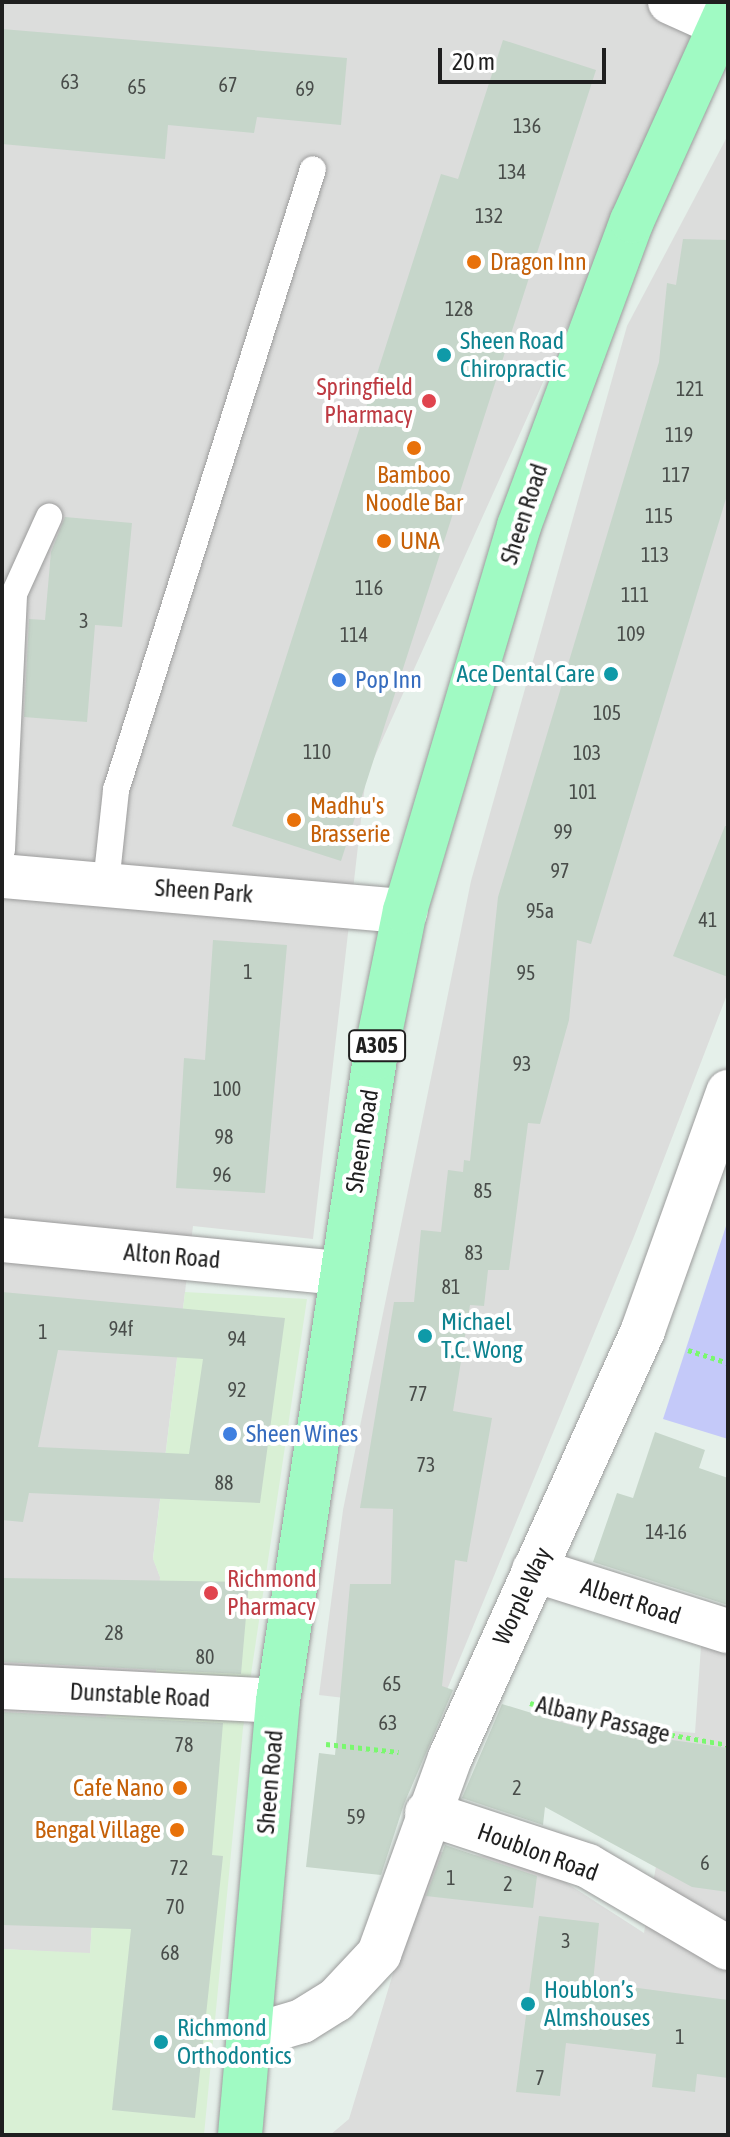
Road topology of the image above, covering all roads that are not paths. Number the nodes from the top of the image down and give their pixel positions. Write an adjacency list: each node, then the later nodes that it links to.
1 (670, 2): 2 (street)
2 (723, 16): 8 (main road, Sheen Road / A305)
3 (313, 169): 7 (lane)
4 (49, 517): 5 (lane)
5 (2, 850)
6 (2, 876): 7 (street, Sheen Park)
7 (106, 884): 8 (street, Sheen Park)
8 (405, 911): 11 (main road, Sheen Road / A305)
9 (728, 1092): 12 (street, Worple Way)
10 (2, 1240): 11 (street, Alton Road)
11 (341, 1273): 15 (main road, Sheen Road / A305)
12 (534, 1570): 13 (street, Albert Road); 16 (street, Worple Way)
13 (728, 1631)
14 (2, 1687): 15 (street, Dunstable Road)
15 (275, 1720): 18 (main road, Sheen Road / A305)
16 (427, 1813): 17 (street, Houblon Road); 18 (street, Worple Way)
17 (728, 1948)
18 (248, 2037): 19 (main road, Sheen Road / A305)
19 (240, 2135)

